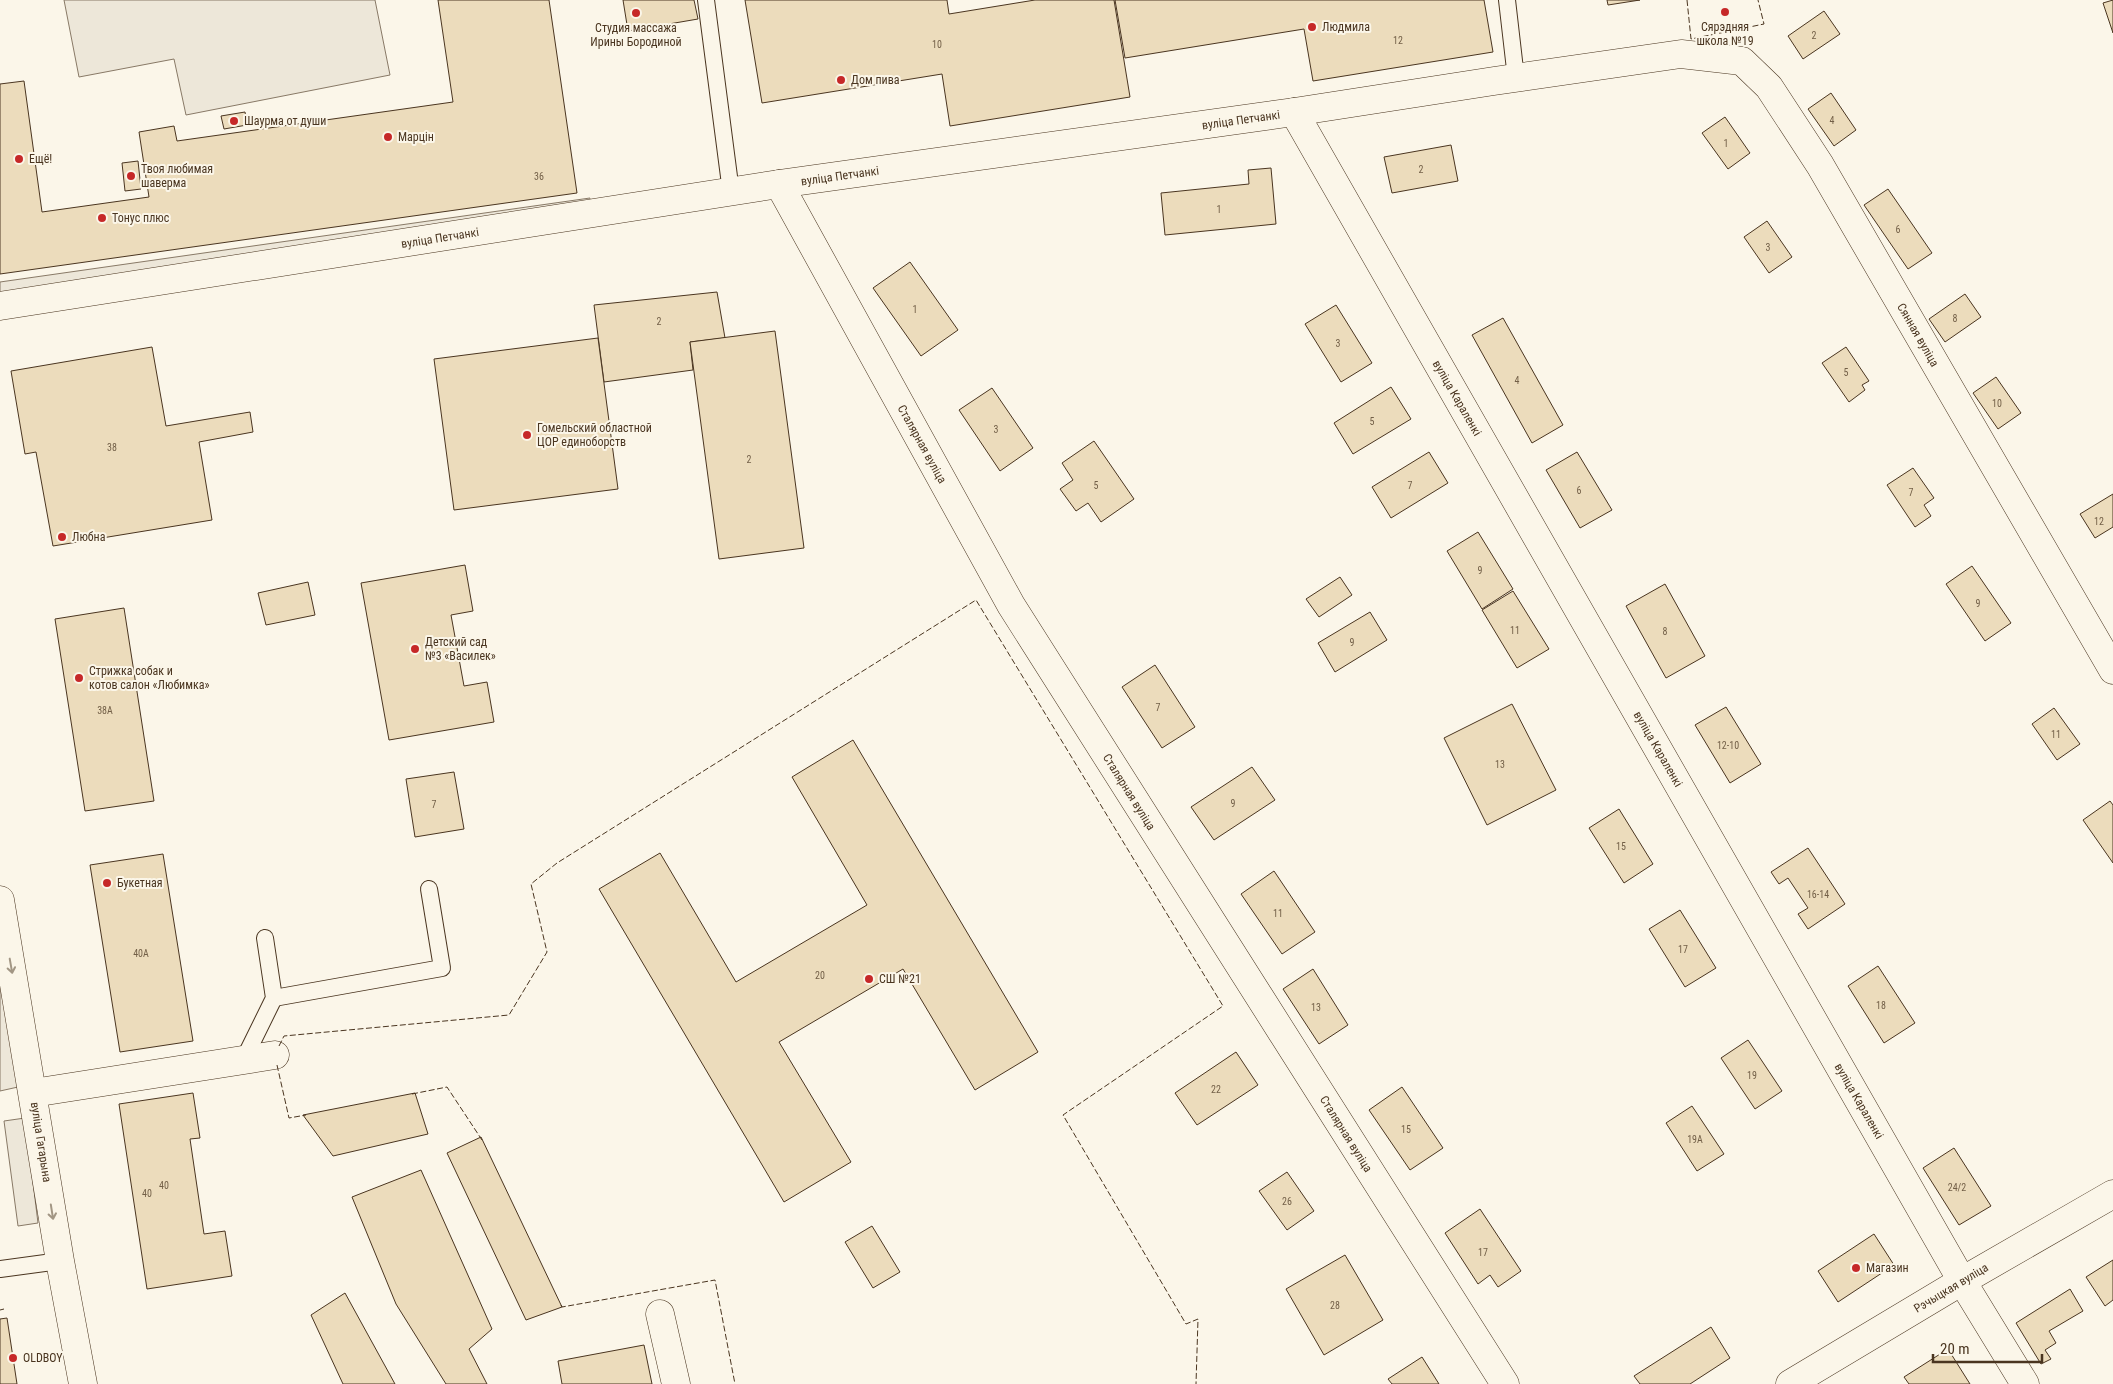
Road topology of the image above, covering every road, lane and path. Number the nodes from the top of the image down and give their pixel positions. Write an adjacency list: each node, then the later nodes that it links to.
1 (706, 0): 7 (lane)
2 (1507, 0): 4 (lane)
3 (1682, 54): 4 (street, вуліца Петчанкі); 9 (street, Сянная вуліца)
4 (1516, 78): 5 (street, вуліца Петчанкі)
5 (1294, 112): 6 (street, вуліца Петчанкі); 20 (street, вуліца Караленкі)
6 (779, 184): 7 (street, вуліца Петчанкі); 24 (street, Сталярная вуліца)
7 (731, 192): 8 (street, вуліца Петчанкі)
8 (0, 306)
9 (2113, 670)
10 (429, 888): 13 (lane)
11 (0, 900): 16 (street, вуліца Гагарына, one-way to 16)
12 (265, 938): 13 (lane)
13 (274, 998): 15 (lane)
14 (275, 1055): 15 (street)
15 (244, 1059): 16 (street)
16 (33, 1093): 18 (street, вуліца Гагарына, one-way to 18)
17 (2113, 1194): 20 (street, Рэчыцкая вуліца)
18 (60, 1261): 19 (lane); 22 (street, вуліца Гагарына)
19 (0, 1269)
20 (1962, 1280): 25 (street, Рэчыцкая вуліца); 26 (street, вуліца Караленкі)
21 (660, 1314): 23 (street)
22 (83, 1384)
23 (676, 1384)
24 (1504, 1384)
25 (1790, 1384)
26 (2025, 1384)

